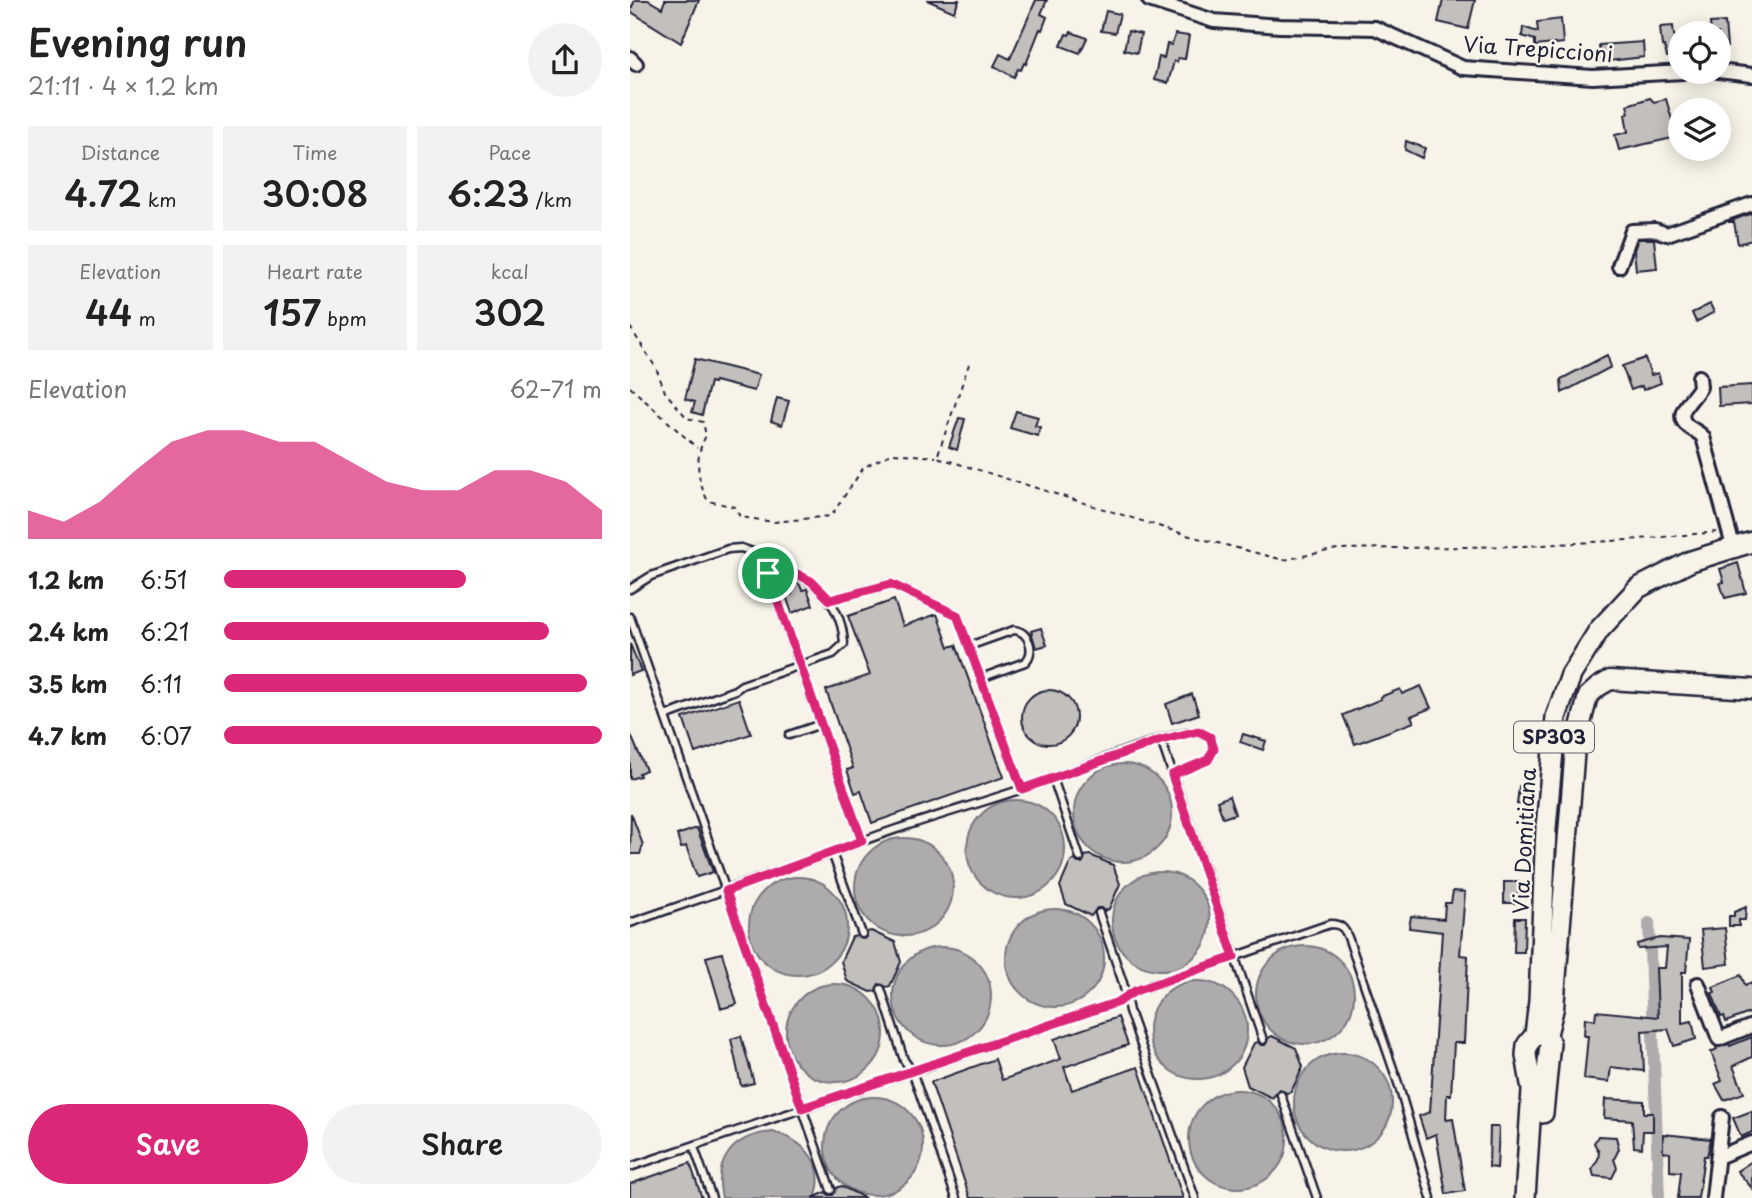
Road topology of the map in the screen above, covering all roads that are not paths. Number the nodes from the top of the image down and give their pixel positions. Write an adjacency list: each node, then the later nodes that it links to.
1 (1149, 0): 2 (street, Via Trepiccioni)
2 (1668, 73)
3 (1731, 73): 4 (street)
4 (1752, 75)
5 (1752, 204): 6 (street)
6 (1619, 266)
7 (1699, 377): 8 (street)
8 (1738, 540): 36 (main road, Via Domitiana / SP303)
9 (768, 573): 10 (lane); 11 (lane); 14 (lane)
10 (630, 589)
11 (830, 600): 13 (lane); 14 (lane)
12 (630, 617): 17 (lane)
13 (969, 646): 15 (lane); 15 (lane)
14 (801, 666): 17 (lane); 18 (lane)
15 (981, 678): 23 (lane)
16 (1752, 690): 36 (street)
17 (665, 716): 27 (lane)
18 (821, 724): 19 (lane); 24 (lane)
19 (789, 735)
20 (1161, 740): 21 (lane); 21 (lane); 22 (lane)
21 (1172, 775): 31 (lane)
22 (1053, 778): 23 (lane); 26 (lane)
23 (1022, 789): 24 (lane)
24 (862, 841): 25 (lane)
25 (832, 853): 27 (lane); 30 (lane)
26 (1080, 858)
27 (726, 891): 29 (lane); 40 (lane)
28 (1099, 913): 34 (lane)
29 (630, 923)
30 (862, 934)
31 (1234, 957): 34 (lane); 37 (lane); 51 (lane)
32 (1698, 984): 35 (street)
33 (881, 989): 38 (lane)
34 (1126, 998): 38 (lane); 49 (lane)
35 (1752, 1026)
36 (1541, 1035): 52 (main road, Via Domitiana / SP303); 53 (main road, Via Domitiana / SP303)
37 (1263, 1040)
38 (912, 1071): 40 (lane); 48 (lane)
39 (1281, 1095): 50 (lane)
40 (802, 1108): 43 (lane); 46 (lane)
41 (1722, 1117): 44 (street)
42 (1752, 1143): 44 (street)
43 (694, 1147): 45 (lane); 47 (lane)
44 (1718, 1157): 54 (street)
45 (630, 1167)
46 (831, 1190)
47 (712, 1198)
48 (956, 1198)
49 (1195, 1198)
50 (1317, 1198)
51 (1431, 1198)
52 (1525, 1198)
53 (1534, 1198)
54 (1713, 1198)

